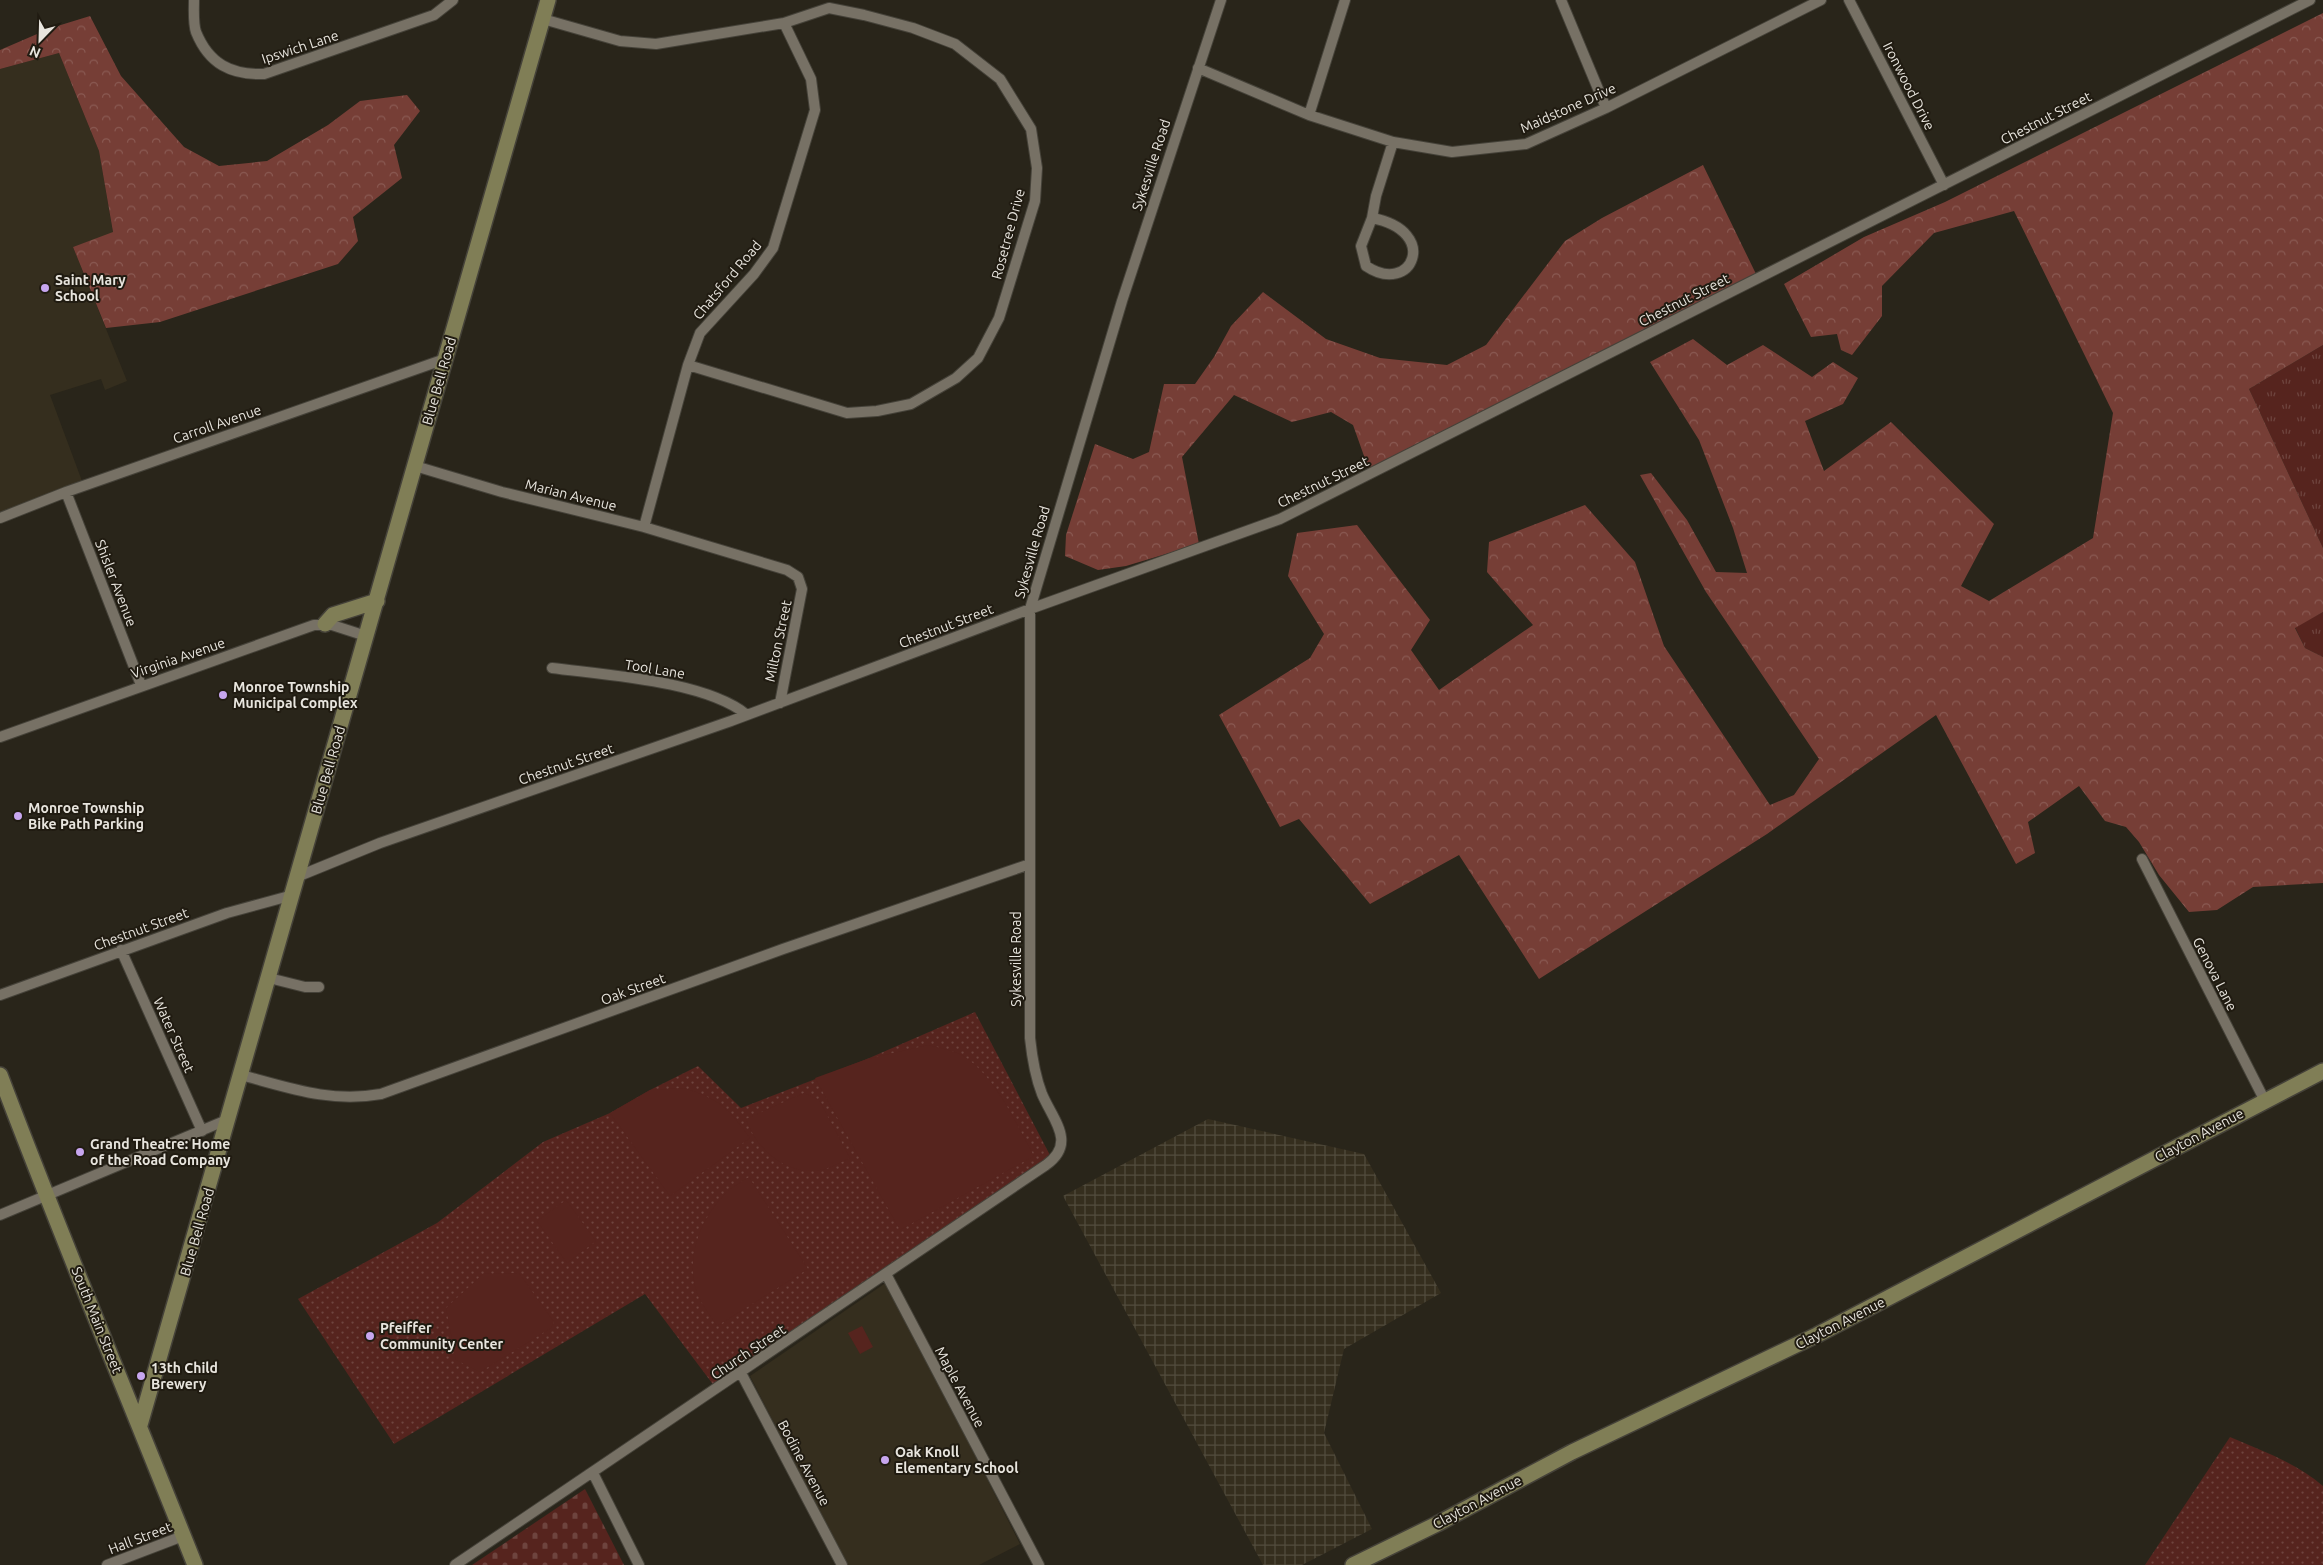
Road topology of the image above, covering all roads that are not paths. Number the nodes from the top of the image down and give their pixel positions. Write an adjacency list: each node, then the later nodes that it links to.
1 (194, 0): 2 (street, Ipswich Lane)
2 (453, 0)
3 (548, 0): 10 (street, Blue Bell Road)
4 (1221, 0): 12 (street, Sykesville Road)
5 (1345, 0): 14 (street)
6 (1561, 0): 13 (street)
7 (1821, 0): 13 (street, Maidstone Drive)
8 (1848, 0): 16 (street, Ironwood Drive)
9 (2310, 0): 16 (street, Chestnut Street)
10 (543, 19): 11 (street, Rosetree Drive); 18 (street, Blue Bell Road)
11 (784, 24): 19 (street, Chatsford Road); 19 (street, Rosetree Drive)
12 (1198, 68): 14 (street, Maidstone Drive); 26 (street, Sykesville Road)
13 (1606, 108): 15 (street, Maidstone Drive)
14 (1309, 115): 15 (street, Maidstone Drive)
15 (1393, 142): 17 (street)
16 (1944, 185): 26 (street, Chestnut Street)
17 (1372, 218): 17 (street)
18 (445, 359): 20 (street, Blue Bell Road); 21 (street, Carroll Avenue)
19 (688, 366): 23 (street, Chatsford Road)
20 (415, 466): 23 (street, Marian Avenue); 25 (street, Blue Bell Road)
21 (66, 492): 22 (street, Carroll Avenue); 30 (street, Shisler Avenue)
22 (0, 518)
23 (644, 527): 24 (street, Marian Avenue)
24 (721, 550): 31 (street, Milton Street)
25 (376, 601): 27 (street); 28 (street, Blue Bell Road)
26 (1030, 609): 31 (street, Chestnut Street); 35 (street, Sykesville Road)
27 (326, 624): 28 (street, Virginia Avenue); 30 (street, Virginia Avenue)
28 (366, 636): 36 (street, Blue Bell Road)
29 (552, 668): 32 (street, Tool Lane)
30 (141, 685): 33 (street, Virginia Avenue)
31 (780, 703): 32 (street, Chestnut Street)
32 (746, 714): 36 (street, Chestnut Street)
33 (0, 737)
34 (2142, 859): 45 (street, Genova Lane)
35 (1030, 864): 44 (street, Oak Street); 48 (street, Sykesville Road)
36 (299, 876): 37 (street, Blue Bell Road)
37 (293, 895): 38 (street, Chestnut Street); 39 (street, Blue Bell Road)
38 (121, 950): 41 (street, Chestnut Street); 47 (street, Water Street)
39 (269, 978): 40 (street); 44 (street, Blue Bell Road)
40 (319, 987)
41 (0, 996)
42 (2323, 1071): 45 (street, Clayton Avenue)
43 (0, 1075): 49 (street, South Main Street)
44 (241, 1075): 46 (street, Blue Bell Road)
45 (2265, 1101): 62 (street, Clayton Avenue)
46 (229, 1119): 47 (street); 53 (street, Blue Bell Road)
47 (202, 1131): 49 (street)
48 (1055, 1159): 51 (street, Church Street)
49 (46, 1197): 50 (street); 53 (street, South Main Street)
50 (0, 1215)
51 (886, 1274): 52 (street, Church Street); 61 (street, Maple Avenue)
52 (741, 1373): 54 (street, Church Street); 60 (street, Bodine Avenue)
53 (140, 1425): 55 (street, South Main Street)
54 (593, 1472): 58 (street, Church Street); 59 (street)
55 (183, 1536): 56 (street, Hall Street); 57 (street, South Main Street)
56 (107, 1565)
57 (195, 1565)
58 (455, 1565)
59 (639, 1565)
60 (842, 1565)
61 (1038, 1565)
62 (1353, 1565)

